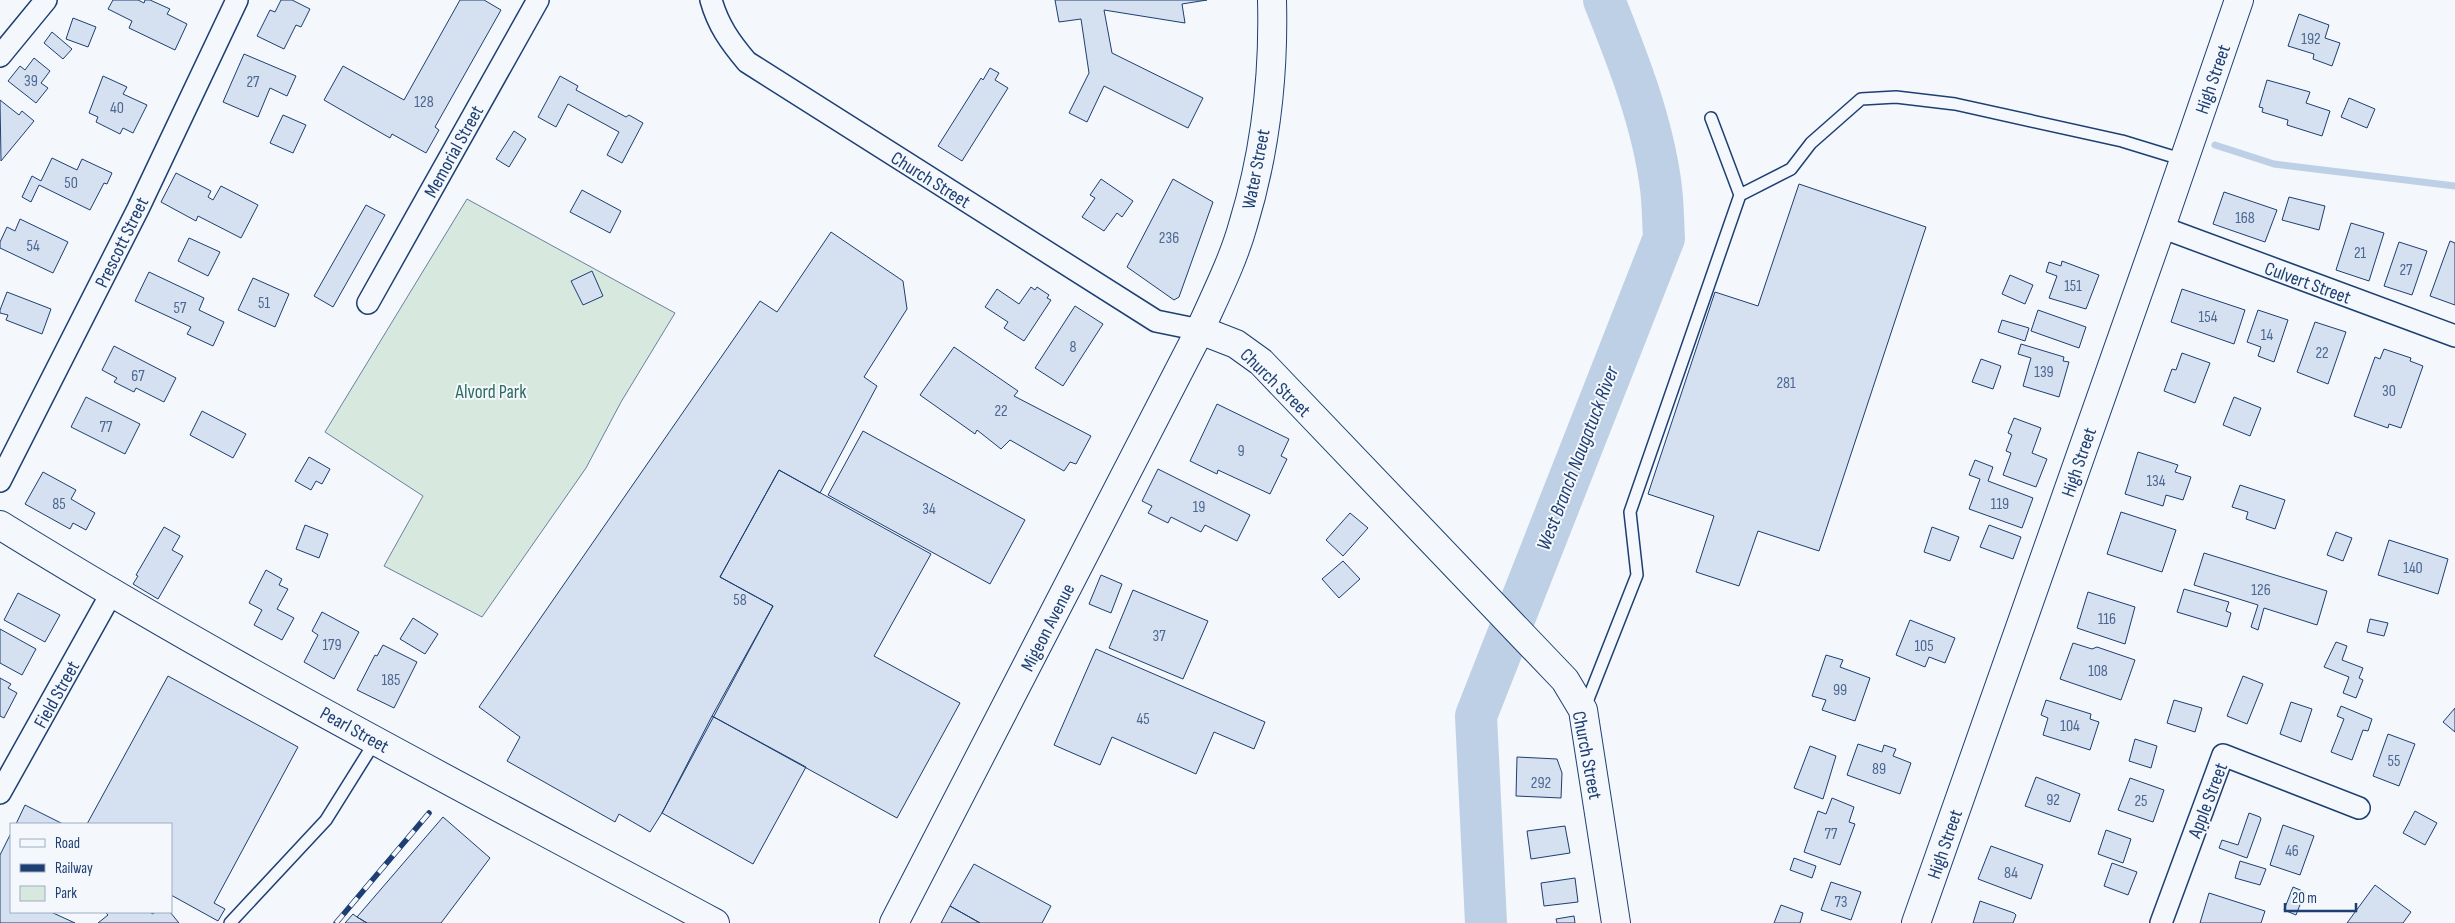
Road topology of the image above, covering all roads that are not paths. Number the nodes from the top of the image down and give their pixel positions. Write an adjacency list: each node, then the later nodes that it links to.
1 (46, 0): 7 (street)
2 (237, 0): 15 (street, Prescott Street)
3 (538, 0): 12 (street, Memorial Street)
4 (711, 0): 13 (street, Church Street)
5 (1272, 0): 13 (street, Water Street)
6 (2239, 0): 9 (street, High Street)
7 (0, 56)
8 (1711, 118): 10 (lane)
9 (2184, 160): 10 (lane); 11 (street, High Street)
10 (1740, 195): 18 (lane)
11 (2161, 227): 14 (street, Culvert Street); 26 (street, High Street)
12 (368, 303)
13 (1200, 330): 18 (street, Church Street); 24 (street, Migeon Avenue)
14 (2455, 336)
15 (0, 481)
16 (0, 525): 17 (street, Pearl Street)
17 (111, 594): 19 (street, Pearl Street); 20 (street, Field Street)
18 (1583, 710): 25 (street, Church Street)
19 (376, 740): 22 (lane); 23 (street, Pearl Street)
20 (0, 793)
21 (2359, 808): 27 (street, Apple Street)
22 (230, 923)
23 (715, 923)
24 (894, 923)
25 (1616, 923)
26 (1916, 923)
27 (2161, 923)

